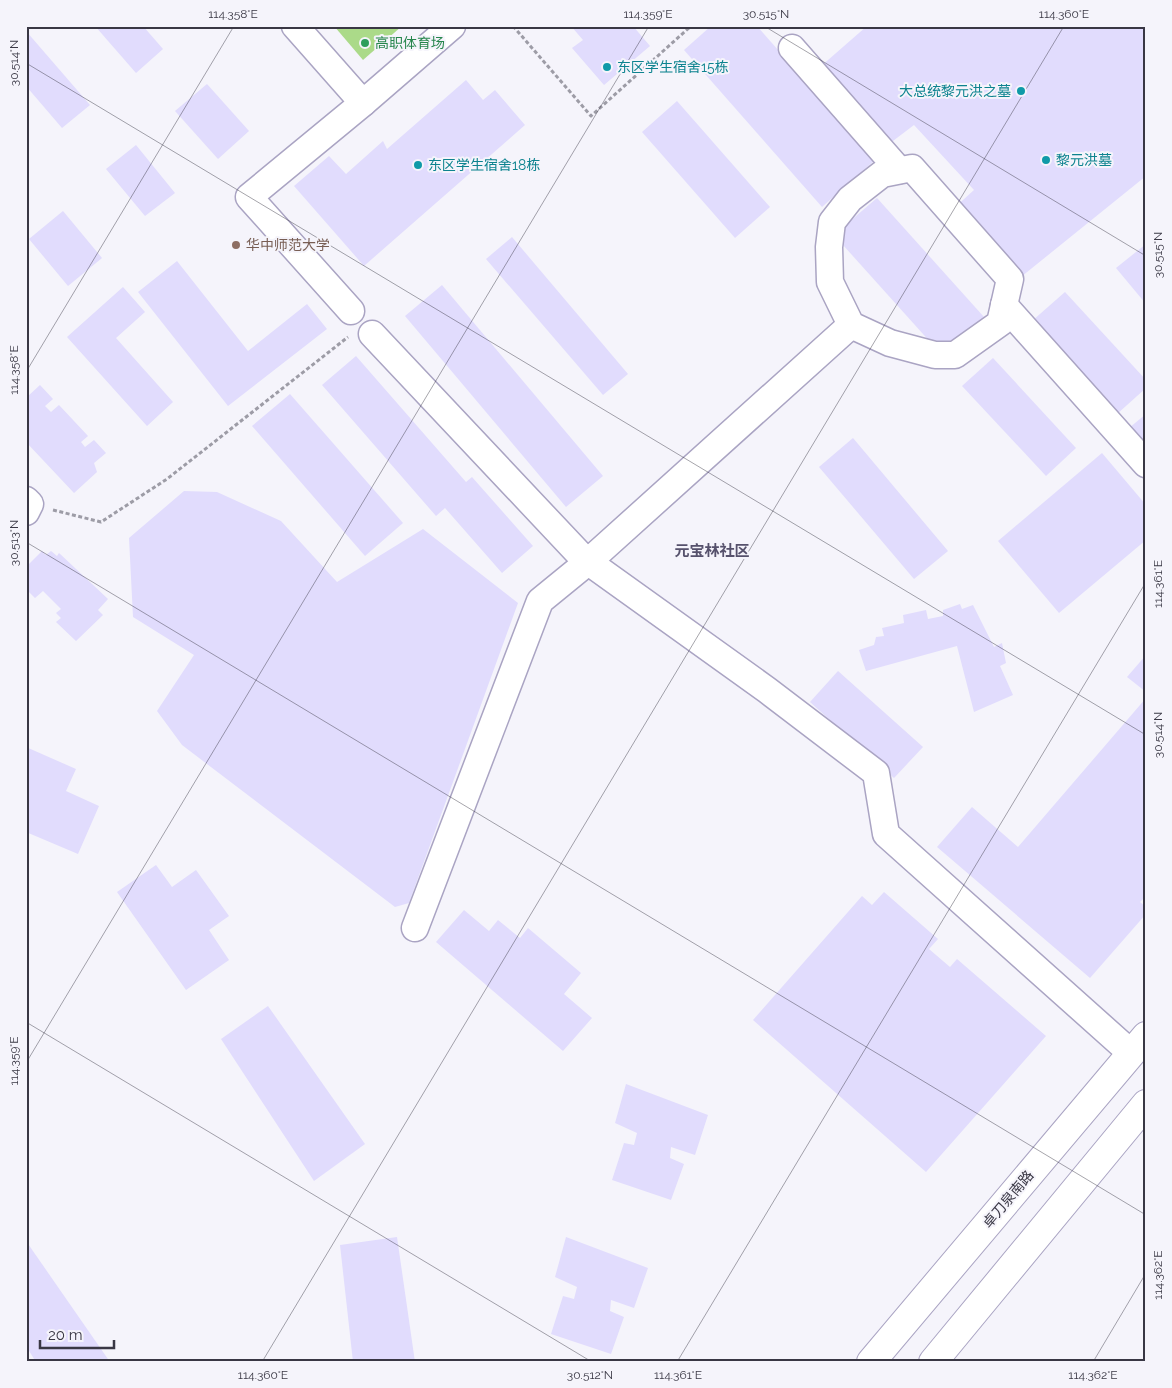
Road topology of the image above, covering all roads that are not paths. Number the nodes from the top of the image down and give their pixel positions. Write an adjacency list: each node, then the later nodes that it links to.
1 (295, 26): 4 (street)
2 (452, 26): 4 (street)
3 (792, 48): 5 (street)
4 (363, 103): 9 (street)
5 (899, 170): 6 (street); 7 (street)
6 (1004, 304): 7 (street); 8 (street)
7 (851, 325): 9 (street)
8 (1146, 464)
9 (589, 561): 10 (street); 11 (street)
10 (415, 928)
11 (1139, 1045): 13 (main road, 卓刀泉南路)
12 (1146, 1104): 14 (main road)
13 (871, 1362)
14 (933, 1362)

